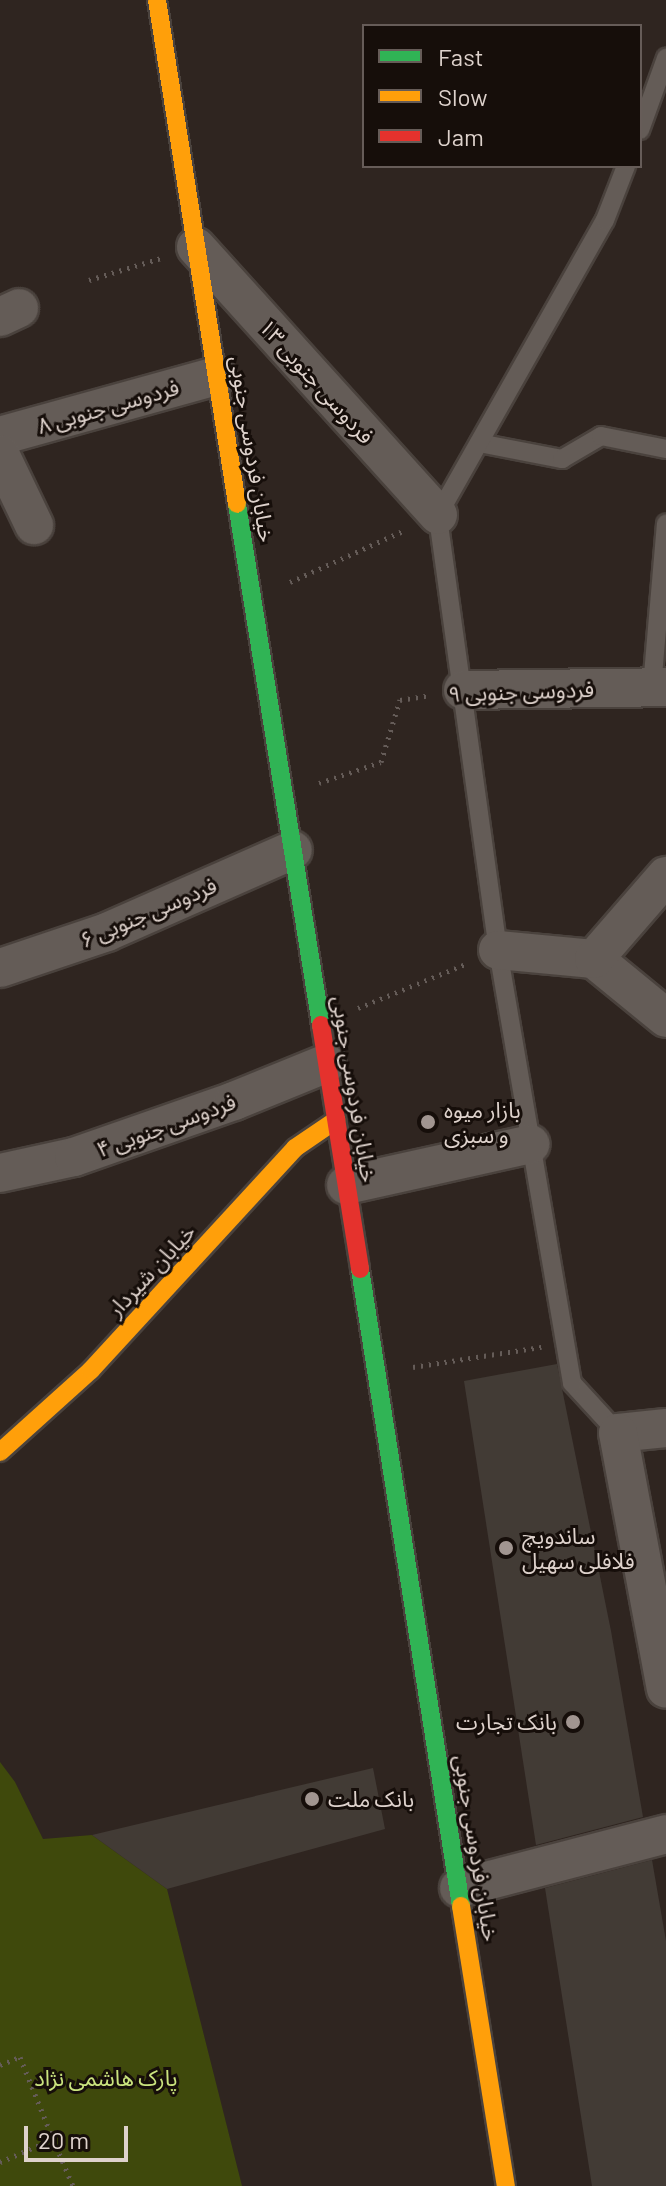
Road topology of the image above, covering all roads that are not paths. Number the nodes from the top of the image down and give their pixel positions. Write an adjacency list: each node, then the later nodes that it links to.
1 (157, 0): 5 (main road, خیابان فردوسی جنوبی)
2 (666, 58): 3 (lane)
3 (642, 124)
4 (625, 168): 8 (lane)
5 (196, 247): 6 (main road, خیابان فردوسی جنوبی); 11 (street, فردوسی جنوبی ۱۳)
6 (217, 376): 7 (street, فردوسی جنوبی ۸); 16 (main road, خیابان فردوسی جنوبی)
7 (0, 436)
8 (479, 443): 9 (lane); 11 (lane)
9 (666, 449)
10 (0, 454): 13 (street)
11 (438, 515): 15 (lane)
12 (666, 524): 14 (lane)
13 (34, 525)
14 (659, 687): 15 (street, فردوسی جنوبی ۹)
15 (463, 690): 18 (lane)
16 (293, 850): 20 (street, فردوسی جنوبی ۶); 22 (main road, خیابان فردوسی جنوبی)
17 (666, 876): 19 (street)
18 (498, 950): 19 (street); 24 (lane)
19 (594, 959): 21 (street)
20 (0, 968)
21 (666, 1018)
22 (327, 1063): 23 (main road, خیابان فردوسی جنوبی); 25 (street, فردوسی جنوبی ۴)
23 (336, 1120): 26 (main road, خیابان فردوسی جنوبی); 29 (main road, خیابان شیردار)
24 (531, 1144): 26 (street); 28 (lane)
25 (0, 1173)
26 (346, 1185): 32 (main road, خیابان فردوسی جنوبی)
27 (666, 1428): 28 (street)
28 (618, 1433): 30 (street)
29 (0, 1452)
30 (666, 1689)
31 (666, 1834): 32 (street)
32 (459, 1888): 33 (main road, خیابان فردوسی جنوبی)
33 (506, 2186)

